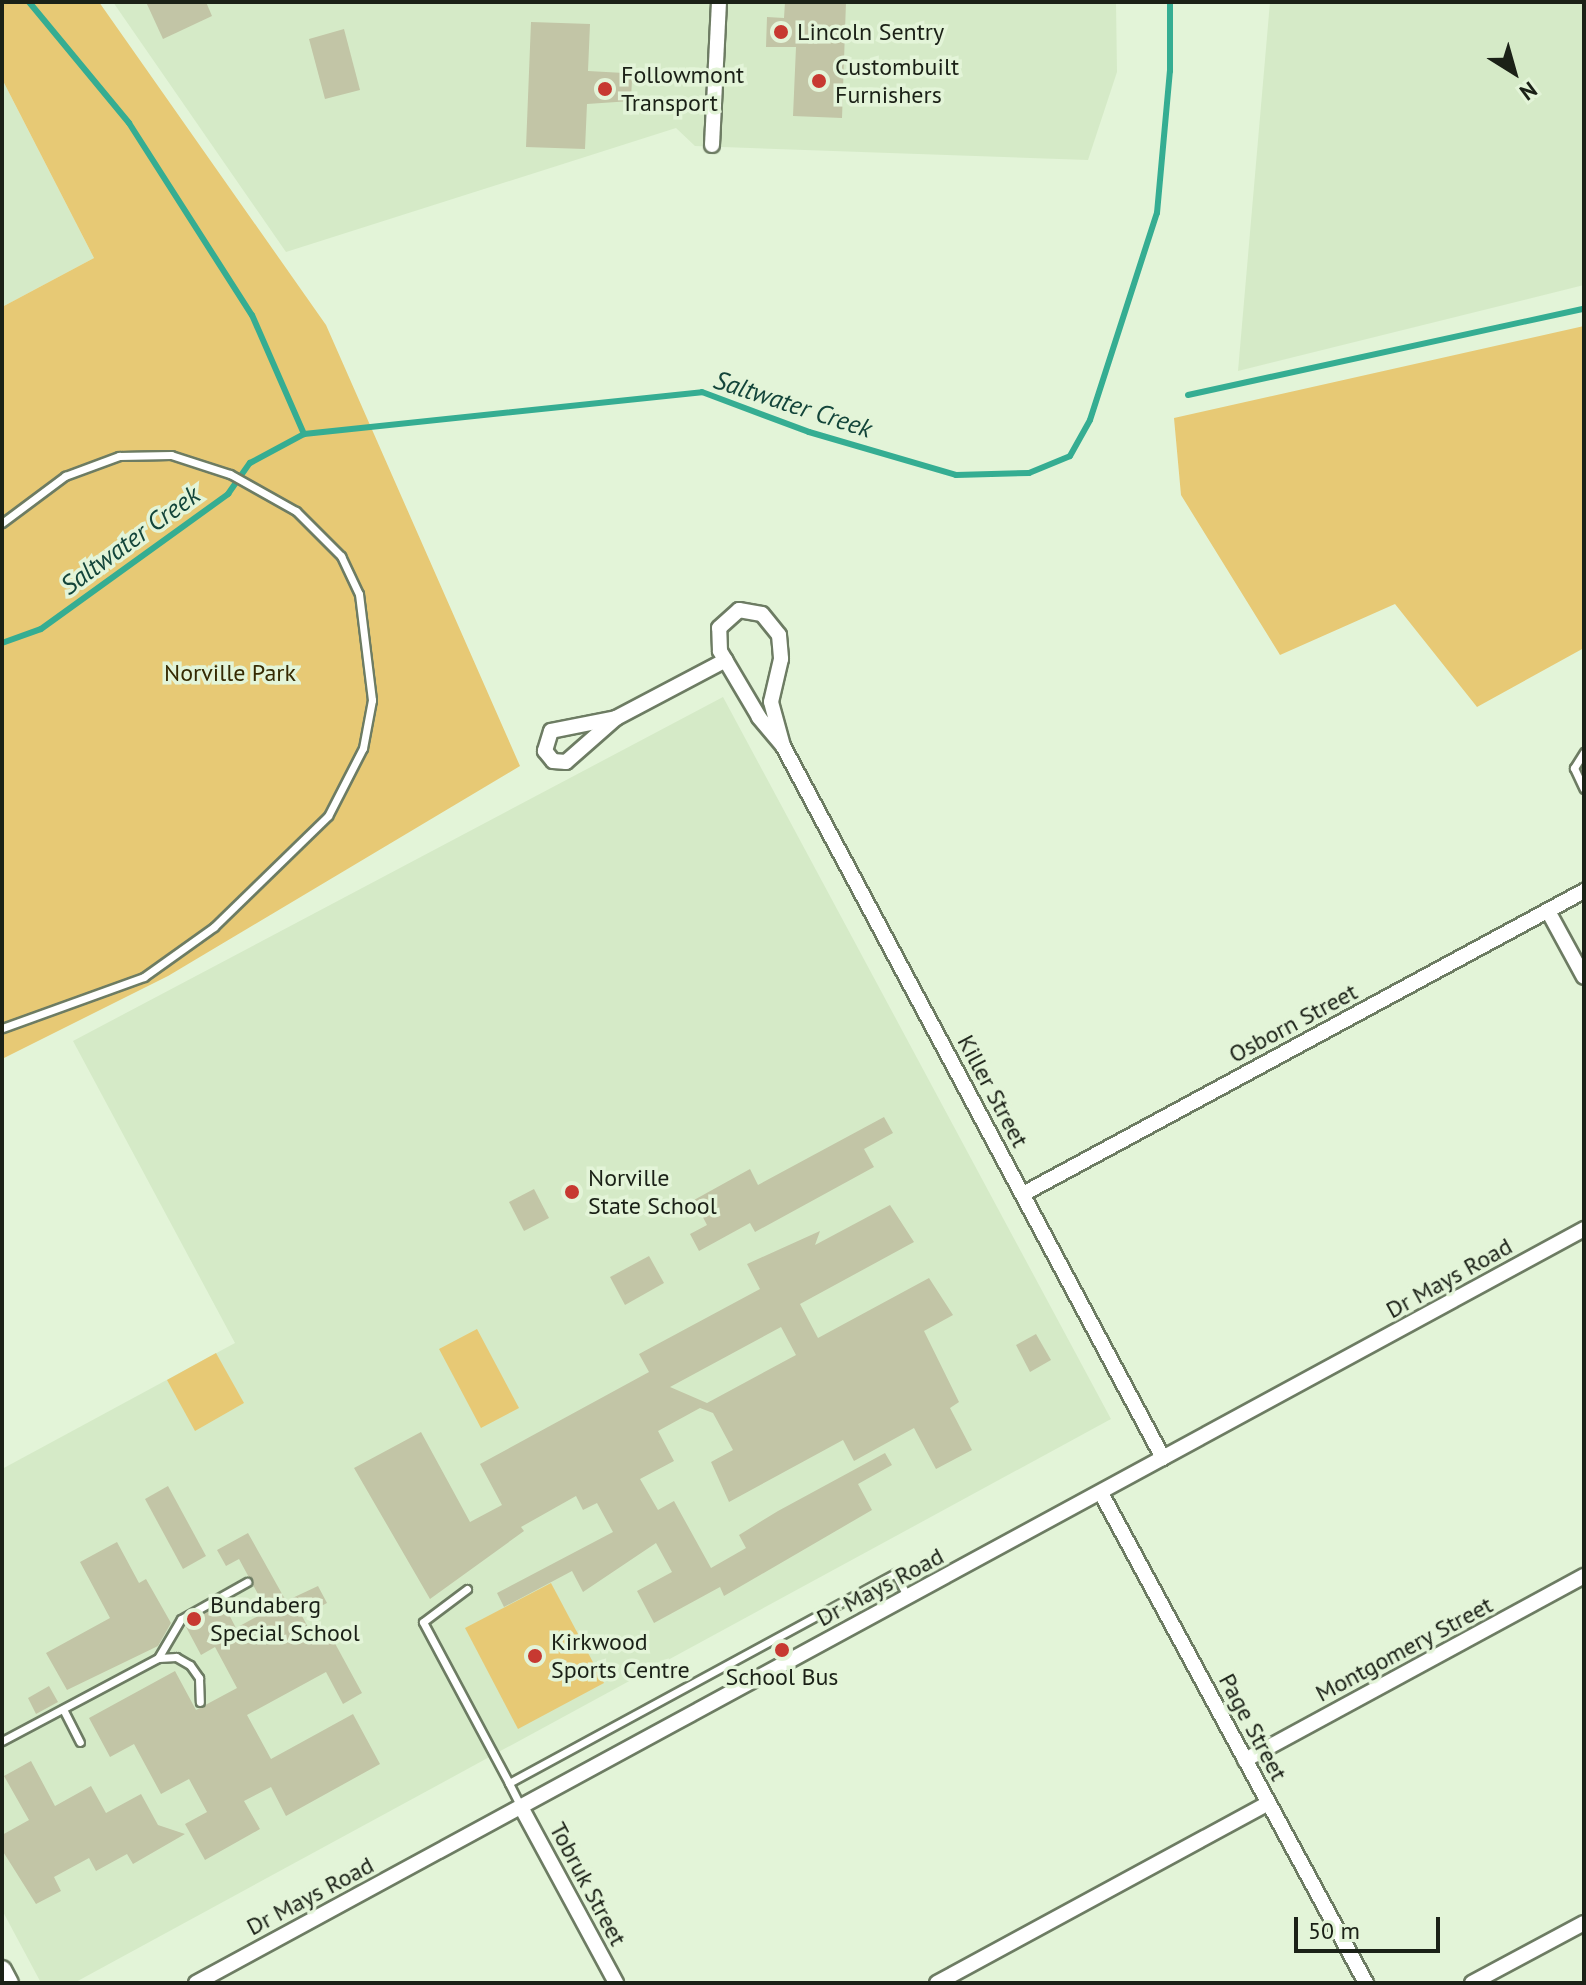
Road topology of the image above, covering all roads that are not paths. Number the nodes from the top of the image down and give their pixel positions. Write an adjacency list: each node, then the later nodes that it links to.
1 (719, 2): 2 (street)
2 (712, 145)
3 (2, 523): 12 (lane)
4 (726, 660): 5 (street); 6 (street); 6 (street)
5 (616, 718): 5 (street)
6 (783, 746): 13 (street, Killer Street)
7 (1584, 752): 8 (lane)
8 (1584, 789)
9 (1584, 891): 10 (street, Osborn Street)
10 (1548, 911): 11 (street); 13 (street, Osborn Street)
11 (1584, 977)
12 (2, 1028)
13 (1023, 1194): 15 (street, Killer Street)
14 (1584, 1229): 15 (street, Dr Mays Road)
15 (1163, 1458): 16 (street, Dr Mays Road)
16 (1101, 1493): 20 (street, Dr Mays Road); 26 (street, Page Street)
17 (1584, 1576): 26 (street, Montgomery Street)
18 (247, 1582): 21 (lane)
19 (467, 1589): 27 (lane)
20 (908, 1597): 27 (lane); 29 (street, Dr Mays Road)
21 (158, 1658): 22 (lane); 23 (lane)
22 (200, 1702)
23 (63, 1709): 24 (lane); 25 (lane)
24 (2, 1741)
25 (80, 1742)
26 (1245, 1760): 28 (street, Page Street)
27 (509, 1783): 29 (lane)
28 (1268, 1803): 35 (street); 36 (street, Page Street)
29 (521, 1807): 33 (street, Dr Mays Road); 34 (street, Tobruk Street)
30 (1584, 1923): 37 (street)
31 (2, 1970): 32 (street)
32 (9, 1983)
33 (196, 1983)
34 (616, 1983)
35 (937, 1983)
36 (1366, 1983)
37 (1472, 1983)

